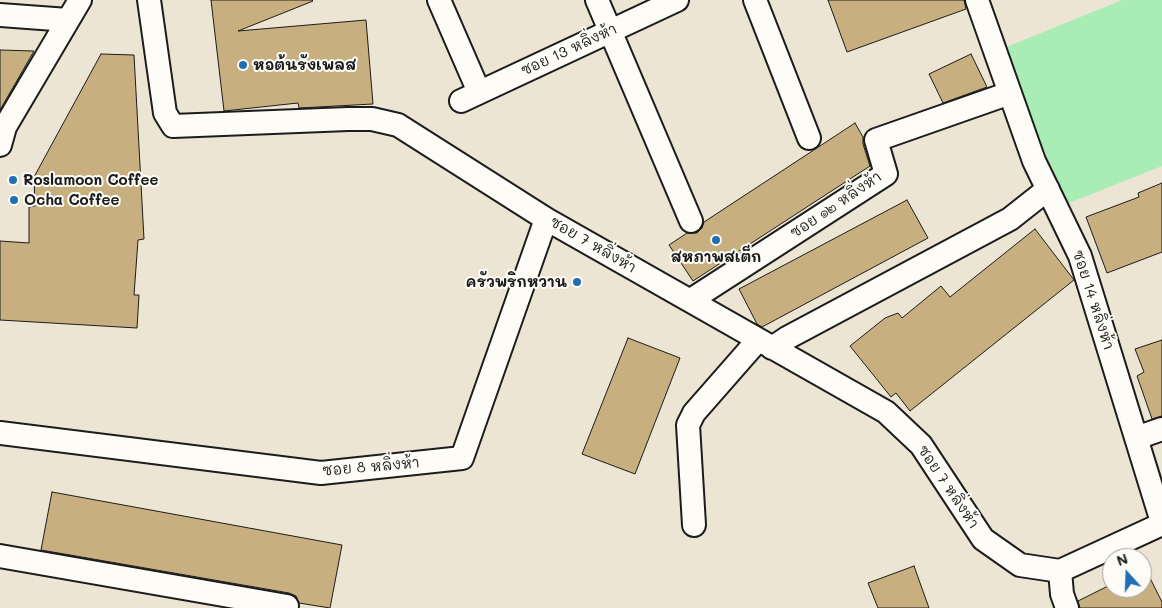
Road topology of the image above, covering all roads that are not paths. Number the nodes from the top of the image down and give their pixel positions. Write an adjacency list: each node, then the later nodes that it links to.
1 (80, 0): 9 (street)
2 (149, 0): 15 (street, ซอย 7 หลิ่งห้า)
3 (439, 0): 10 (street, ซอย 13 หลิ่งห้า)
4 (597, 0): 10 (street)
5 (677, 0): 10 (street, ซอย 13 หลิ่งห้า)
6 (755, 0): 13 (street)
7 (977, 0): 11 (street, ซอย 14 หลิ่งห้า)
8 (0, 15): 9 (street)
9 (68, 20): 12 (street)
10 (610, 31): 16 (street)
11 (1010, 93): 14 (street, ซอย 14 หลิ่งห้า); 17 (street, ซอย ๑๒ หลิ่งห้า)
12 (2, 133)
13 (808, 138)
14 (1048, 189): 18 (street); 21 (street, ซอย 14 หลิ่งห้า)
15 (546, 219): 17 (street, ซอย 7 หลิ่งห้า); 20 (street, ซอย 8 หลิ่งห้า)
16 (691, 221)
17 (691, 300): 18 (street, ซอย 7 หลิ่งห้า)
18 (765, 344): 23 (street); 25 (street, ซอย 7 หลิ่งห้า)
19 (1162, 429): 21 (street)
20 (0, 433)
21 (1136, 438): 22 (street, ซอย 14 หลิ่งห้า)
22 (1162, 523): 25 (street)
23 (694, 525)
24 (0, 556): 26 (street)
25 (1060, 571): 27 (street)
26 (287, 606)
27 (1067, 608)

